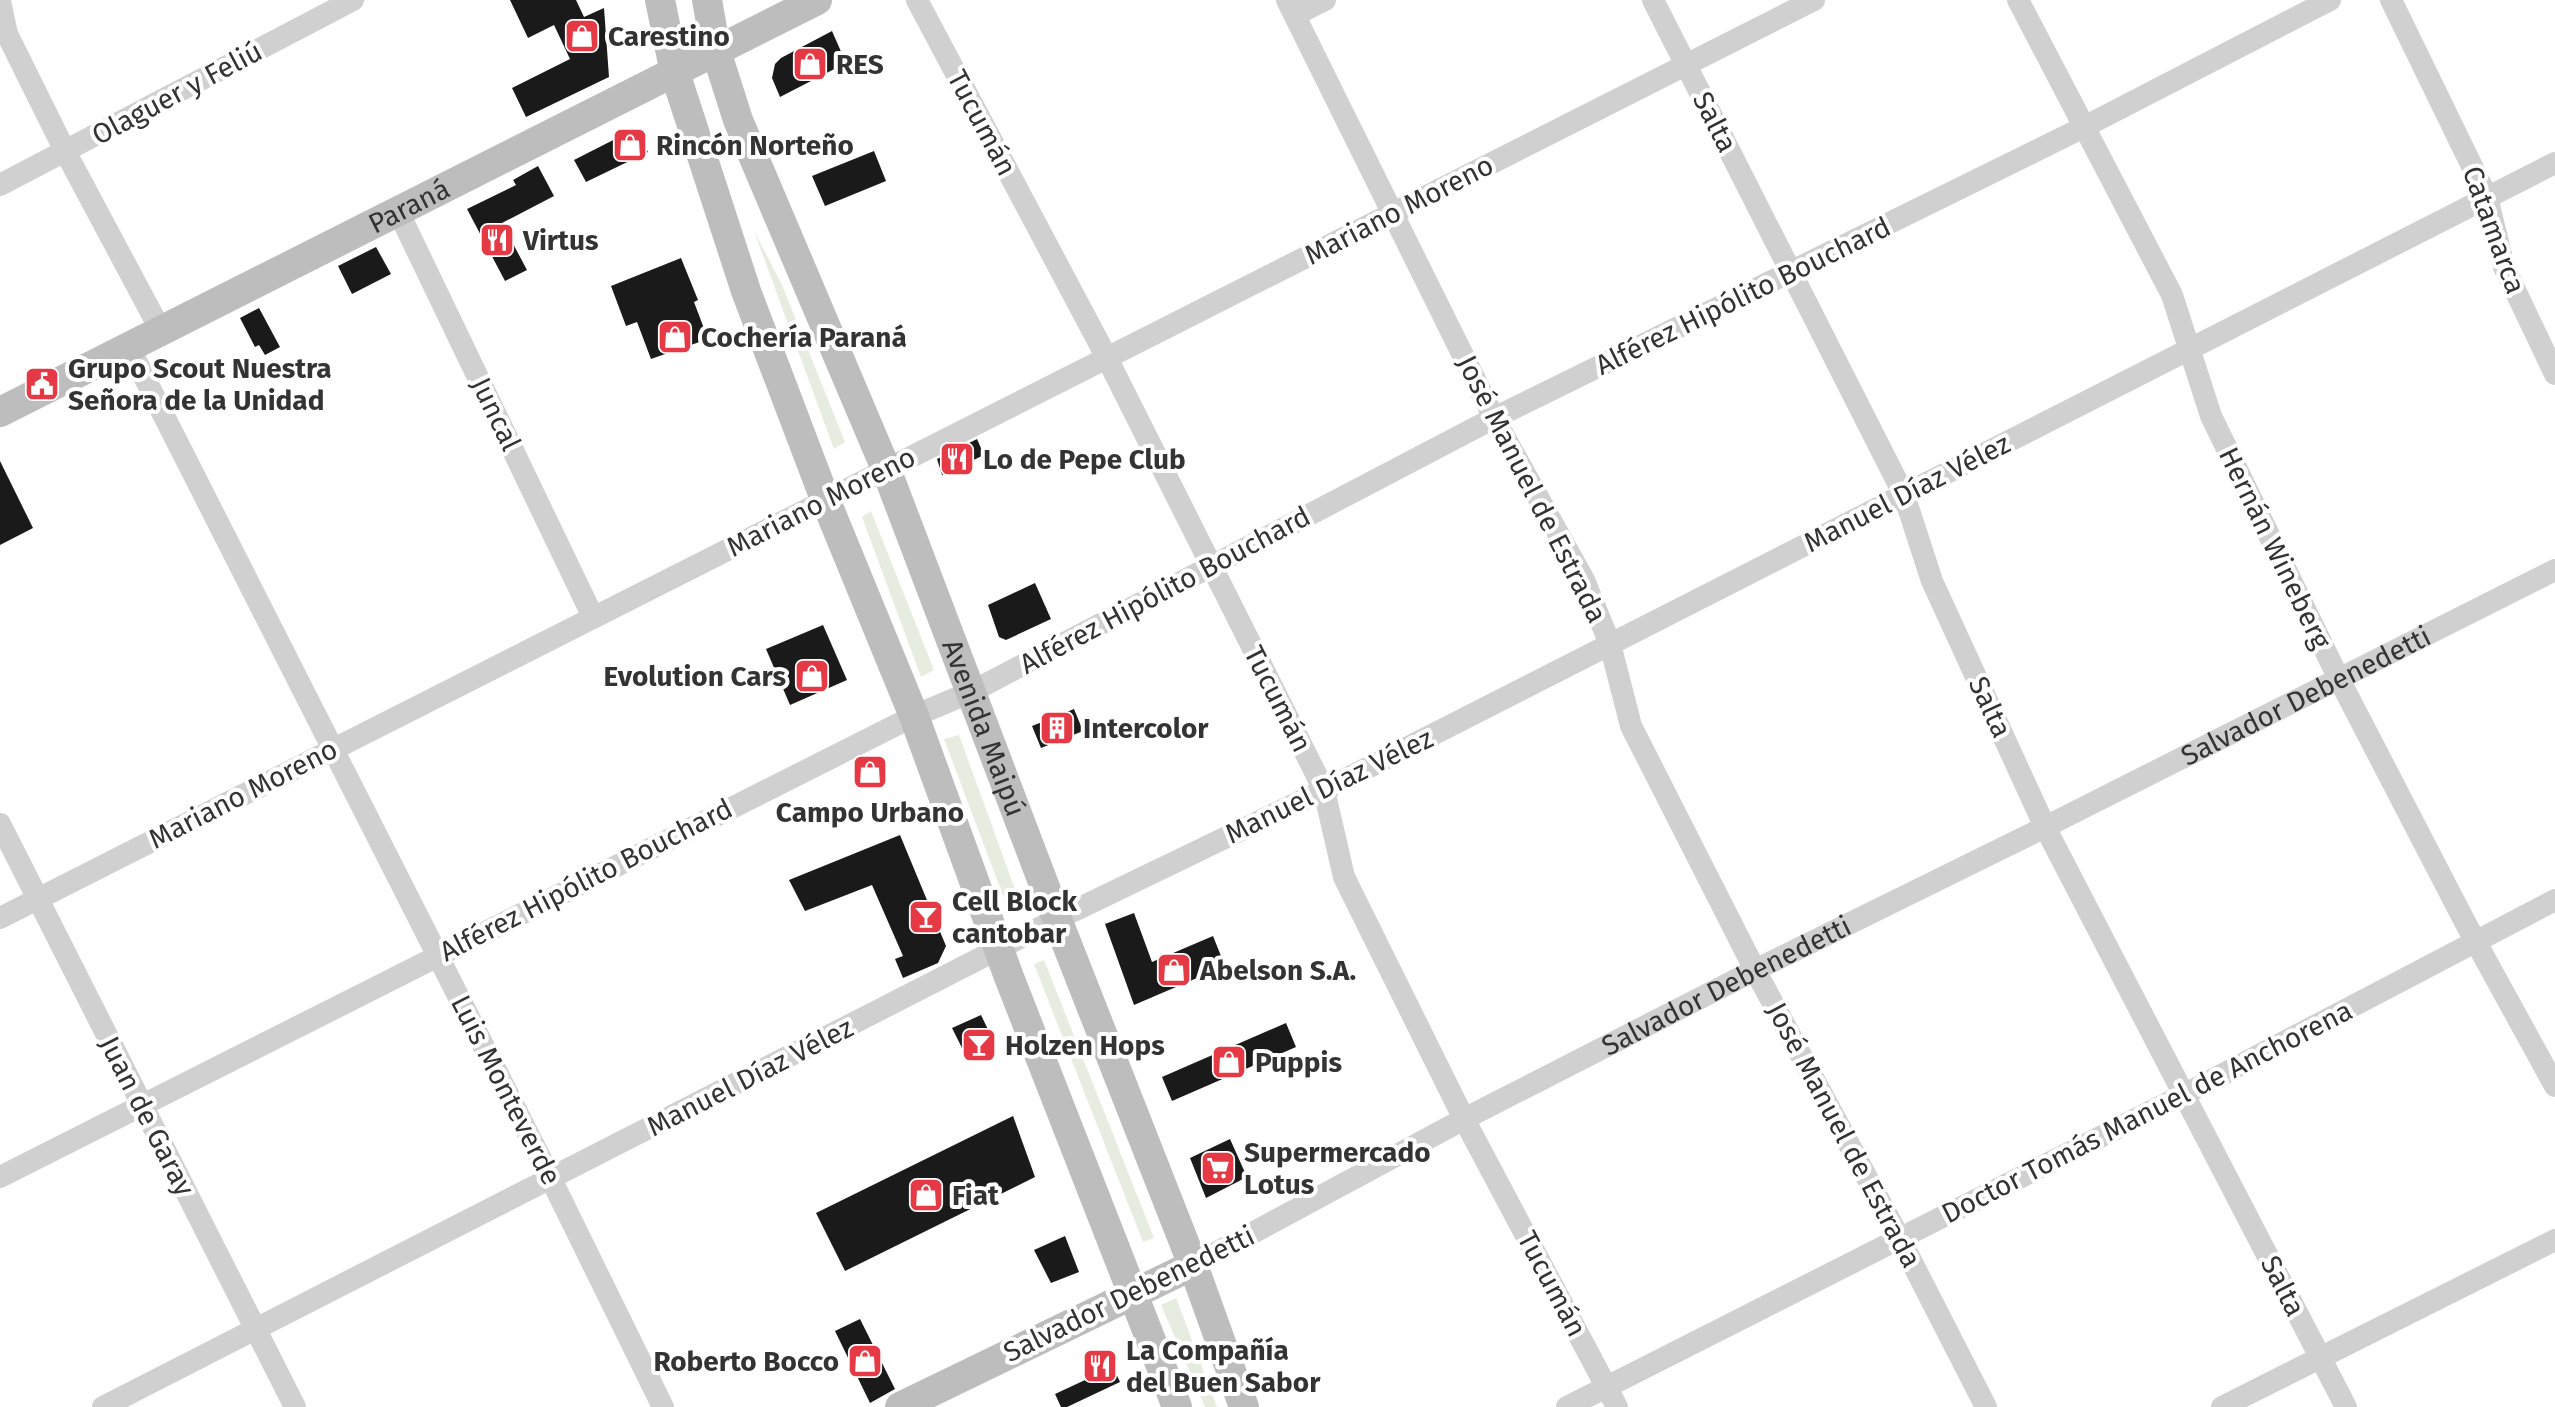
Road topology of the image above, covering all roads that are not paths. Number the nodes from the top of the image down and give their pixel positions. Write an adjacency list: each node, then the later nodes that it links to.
1 (353, 0): 18 (street, Olaguer y Feliú)
2 (660, 0): 16 (main road)
3 (707, 0): 14 (main road, Avenida Maipú)
4 (817, 0): 14 (main road, Paraná)
5 (917, 0): 28 (street, Tucumán)
6 (1325, 0): 13 (street)
7 (1653, 0): 15 (street, Salta)
8 (1814, 0): 15 (street, Mariano Moreno)
9 (2018, 0): 17 (street, Hernán Wineberg)
10 (2330, 0): 17 (street, Alférez Hipólito Bouchard)
11 (2391, 0): 21 (street, Catamarca)
12 (0, 1): 18 (street)
13 (1291, 8): 23 (street, José Manuel de Estrada)
14 (716, 51): 16 (main road, Paraná); 32 (main road, Avenida Maipú)
15 (1686, 65): 23 (street, Mariano Moreno); 24 (street, Salta)
16 (675, 73): 22 (main road, Paraná); 34 (main road)
17 (2084, 127): 24 (street, Alférez Hipólito Bouchard); 27 (street, Hernán Wineberg)
18 (65, 151): 20 (street, Olaguer y Feliú); 25 (street)
19 (2555, 163): 21 (street, Manuel Díaz Vélez)
20 (0, 185)
21 (2487, 197): 27 (street, Manuel Díaz Vélez); 29 (street, Catamarca)
22 (398, 211): 25 (main road, Paraná); 37 (street, Juncal)
23 (1392, 213): 28 (street, Mariano Moreno); 31 (street, José Manuel de Estrada)
24 (1792, 273): 31 (street, Alférez Hipólito Bouchard); 33 (street, Salta)
25 (161, 331): 26 (main road, Paraná)
26 (129, 347): 30 (main road, Paraná); 42 (street, Luis Monteverde)
27 (2190, 347): 33 (street, Manuel Díaz Vélez); 39 (street, Hernán Wineberg)
28 (1107, 358): 32 (street, Mariano Moreno); 35 (street, Tucumán)
29 (2555, 374)
30 (0, 412)
31 (1494, 418): 35 (street, Alférez Hipólito Bouchard); 38 (street, José Manuel de Estrada)
32 (886, 469): 34 (street, Mariano Moreno); 40 (main road, Avenida Maipú)
33 (1904, 495): 38 (street, Manuel Díaz Vélez); 45 (street, Salta)
34 (825, 499): 37 (street, Mariano Moreno); 41 (main road)
35 (1211, 565): 40 (street, Alférez Hipólito Bouchard); 43 (street, Tucumán)
36 (2555, 570): 39 (street, Salvador Debenedetti)
37 (593, 617): 42 (street, Mariano Moreno)
38 (1610, 644): 43 (street, Manuel Díaz Vélez); 53 (street, José Manuel de Estrada)
39 (2338, 677): 45 (street, Salvador Debenedetti); 50 (street, Hernán Wineberg)
40 (971, 692): 41 (street, Alférez Hipólito Bouchard); 49 (main road, Avenida Maipú)
41 (914, 716): 51 (main road); 52 (street, Alférez Hipólito Bouchard)
42 (333, 749): 46 (street, Mariano Moreno); 52 (street, Luis Monteverde)
43 (1324, 790): 49 (street, Manuel Díaz Vélez); 57 (street, Tucumán)
44 (0, 824): 46 (street, Juan de Garay)
45 (2045, 827): 53 (street, Salvador Debenedetti); 55 (street, Salta)
46 (38, 899): 48 (street, Mariano Moreno); 56 (street, Juan de Garay)
47 (2555, 900): 50 (street, Doctor Tomás Manuel de Anchorena)
48 (0, 918)
49 (1057, 919): 51 (street, Manuel Díaz Vélez); 62 (main road, Avenida Maipú)
50 (2475, 940): 54 (street, Hernán Wineberg); 55 (street, Doctor Tomás Manuel de Anchorena)
51 (999, 950): 59 (street, Manuel Díaz Vélez); 63 (main road)
52 (438, 955): 56 (street, Alférez Hipólito Bouchard); 59 (street, Luis Monteverde)
53 (1755, 970): 57 (street, Salvador Debenedetti); 60 (street, José Manuel de Estrada)
54 (2555, 1086)
55 (2185, 1094): 60 (street, Doctor Tomás Manuel de Anchorena); 65 (street, Salta)
56 (142, 1105): 58 (street, Alférez Hipólito Bouchard); 64 (street, Juan de Garay)
57 (1464, 1119): 62 (street, Salvador Debenedetti); 66 (street, Tucumán)
58 (0, 1177)
59 (551, 1179): 64 (street, Manuel Díaz Vélez); 69 (street, Luis Monteverde)
60 (1900, 1239): 66 (street, Doctor Tomás Manuel de Anchorena); 74 (street, José Manuel de Estrada)
61 (2555, 1240): 65 (street)
62 (1193, 1265): 63 (main road, Salvador Debenedetti); 72 (main road, Avenida Maipú)
63 (1133, 1294): 70 (main road, Salvador Debenedetti); 71 (main road)
64 (255, 1329): 67 (street, Manuel Díaz Vélez); 68 (street, Juan de Garay)
65 (2320, 1358): 75 (street); 76 (street, Salta)
66 (1612, 1398): 73 (street, Doctor Tomás Manuel de Anchorena)
67 (103, 1407)
68 (295, 1407)
69 (663, 1407)
70 (900, 1407)
71 (1177, 1407)
72 (1244, 1407)
73 (1567, 1407)
74 (1986, 1407)
75 (2222, 1407)
76 (2346, 1407)

